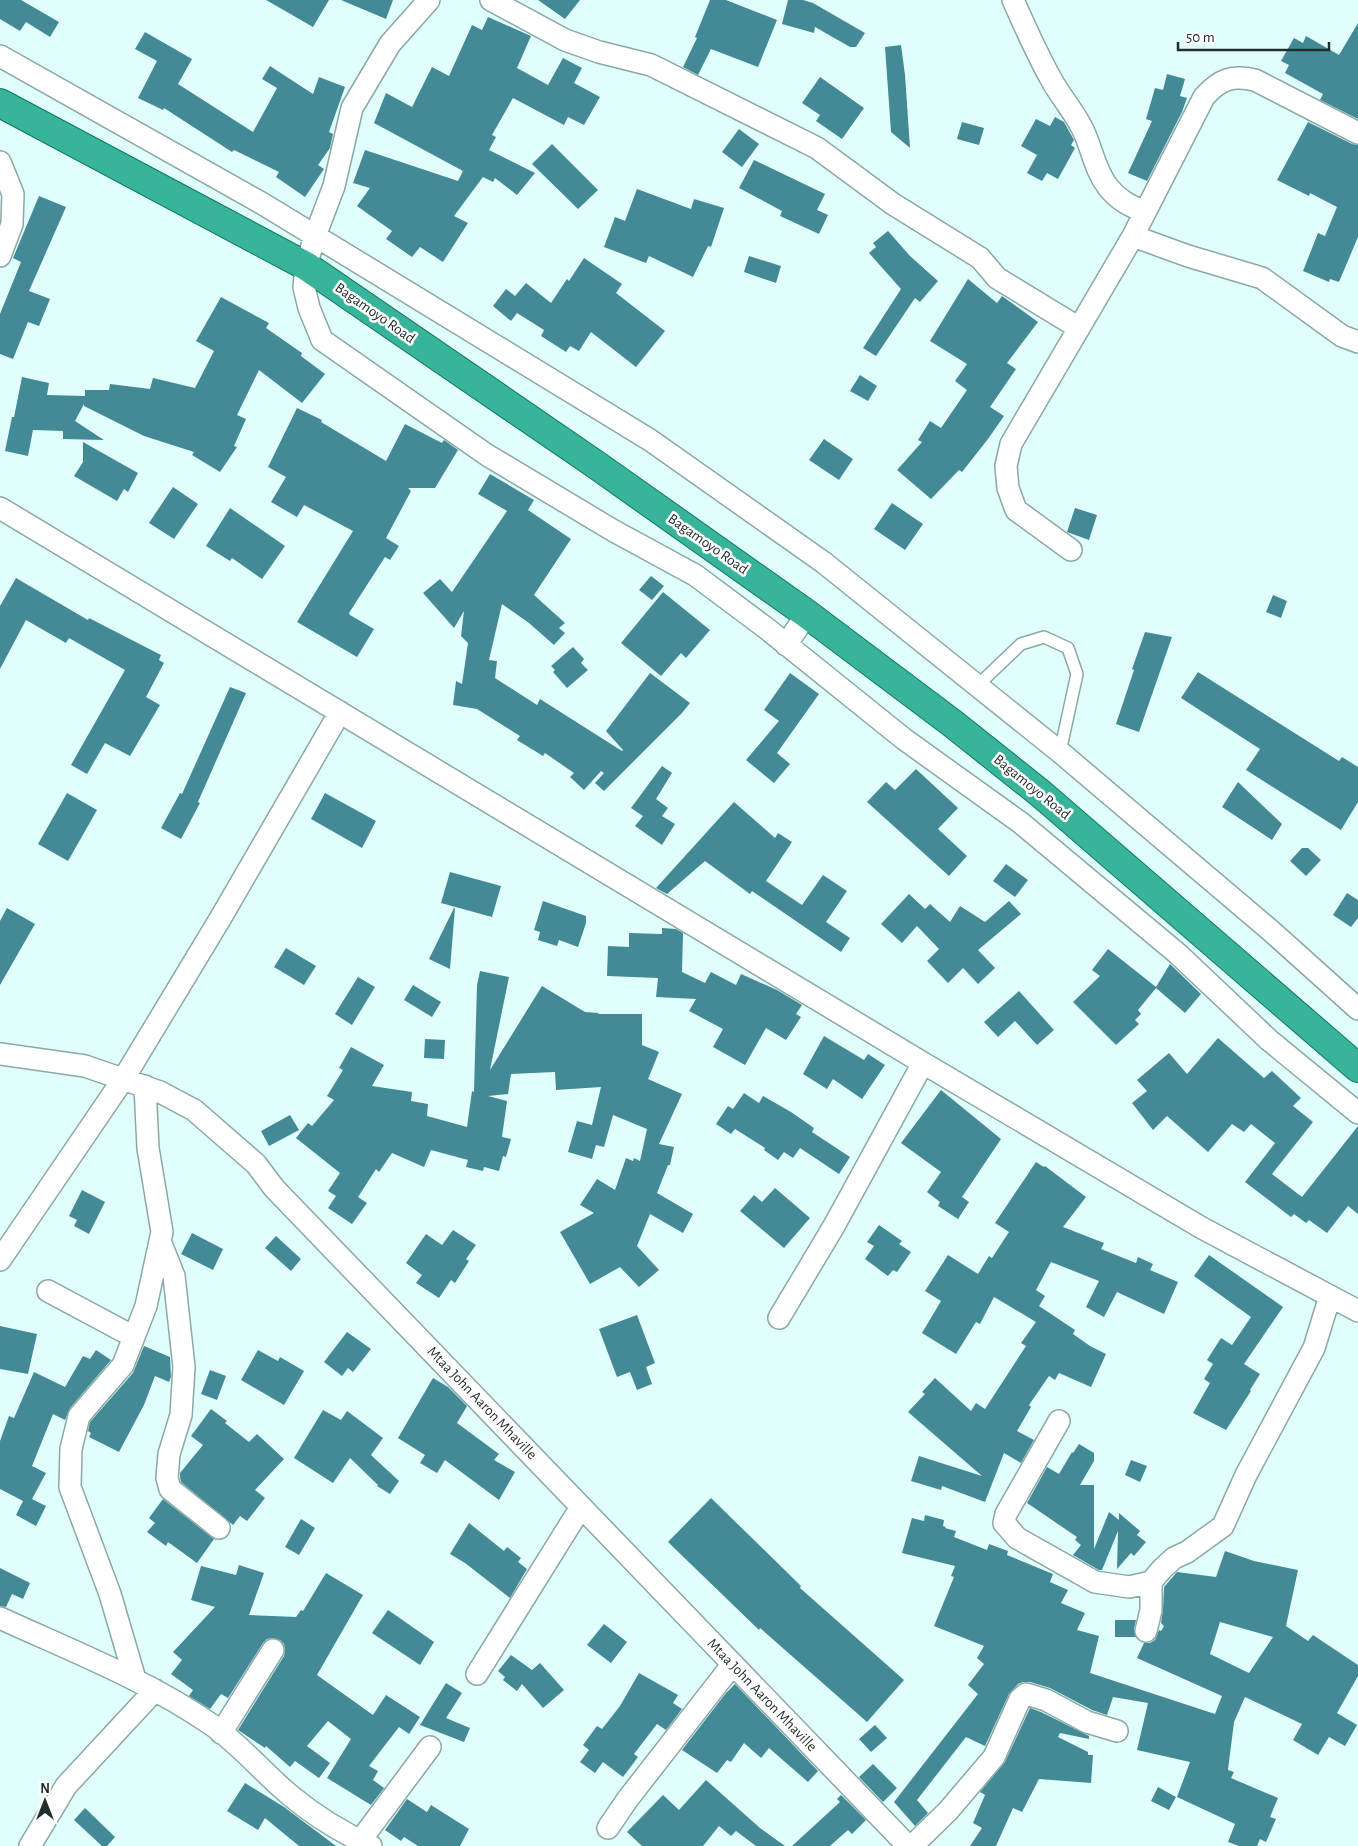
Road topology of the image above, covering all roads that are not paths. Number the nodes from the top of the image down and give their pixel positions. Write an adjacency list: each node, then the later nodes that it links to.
1 (429, 0): 9 (street)
2 (491, 0): 13 (street)
3 (1013, 0): 8 (street)
4 (0, 56): 9 (street)
5 (0, 102): 12 (highway, Bagamoyo Road)
6 (1358, 132): 8 (street)
7 (0, 162): 11 (street)
8 (1145, 212): 10 (street)
9 (315, 236): 12 (street); 19 (street)
10 (1133, 236): 13 (street); 14 (street)
11 (0, 256)
12 (306, 266): 17 (highway, Bagamoyo Road); 18 (street)
13 (1079, 328): 16 (street)
14 (1358, 342)
15 (0, 508): 20 (street)
16 (1071, 550)
17 (807, 614): 18 (street); 25 (highway, Bagamoyo Road)
18 (786, 645): 28 (street)
19 (977, 686): 21 (street); 21 (lane)
20 (340, 712): 24 (street); 26 (street)
21 (1060, 752): 22 (street)
22 (1358, 1009)
23 (0, 1054): 26 (street, Mtaa John Aaron Mhaville)
24 (924, 1063): 32 (street); 34 (street)
25 (1357, 1066)
26 (124, 1078): 27 (street, Mtaa John Aaron Mhaville); 30 (street)
27 (145, 1086): 29 (street); 37 (street, Mtaa John Aaron Mhaville)
28 (1358, 1113)
29 (160, 1241): 35 (street); 38 (street)
30 (0, 1260)
31 (48, 1291): 35 (street)
32 (1330, 1296): 33 (street); 39 (street)
33 (1358, 1311)
34 (779, 1318)
35 (134, 1337): 45 (street)
36 (1058, 1421): 39 (street)
37 (582, 1506): 43 (street, Mtaa John Aaron Mhaville); 44 (street)
38 (219, 1528)
39 (1151, 1582): 41 (street)
40 (0, 1618): 45 (street)
41 (1146, 1631)
42 (273, 1650): 48 (street)
43 (732, 1665): 50 (street); 52 (street, Mtaa John Aaron Mhaville)
44 (476, 1674)
45 (135, 1679): 46 (street)
46 (155, 1690): 48 (street); 53 (street)
47 (1117, 1730): 52 (street)
48 (221, 1732): 51 (street)
49 (430, 1747): 51 (street)
50 (608, 1828)
51 (358, 1843)
52 (906, 1845)
53 (30, 1846)

